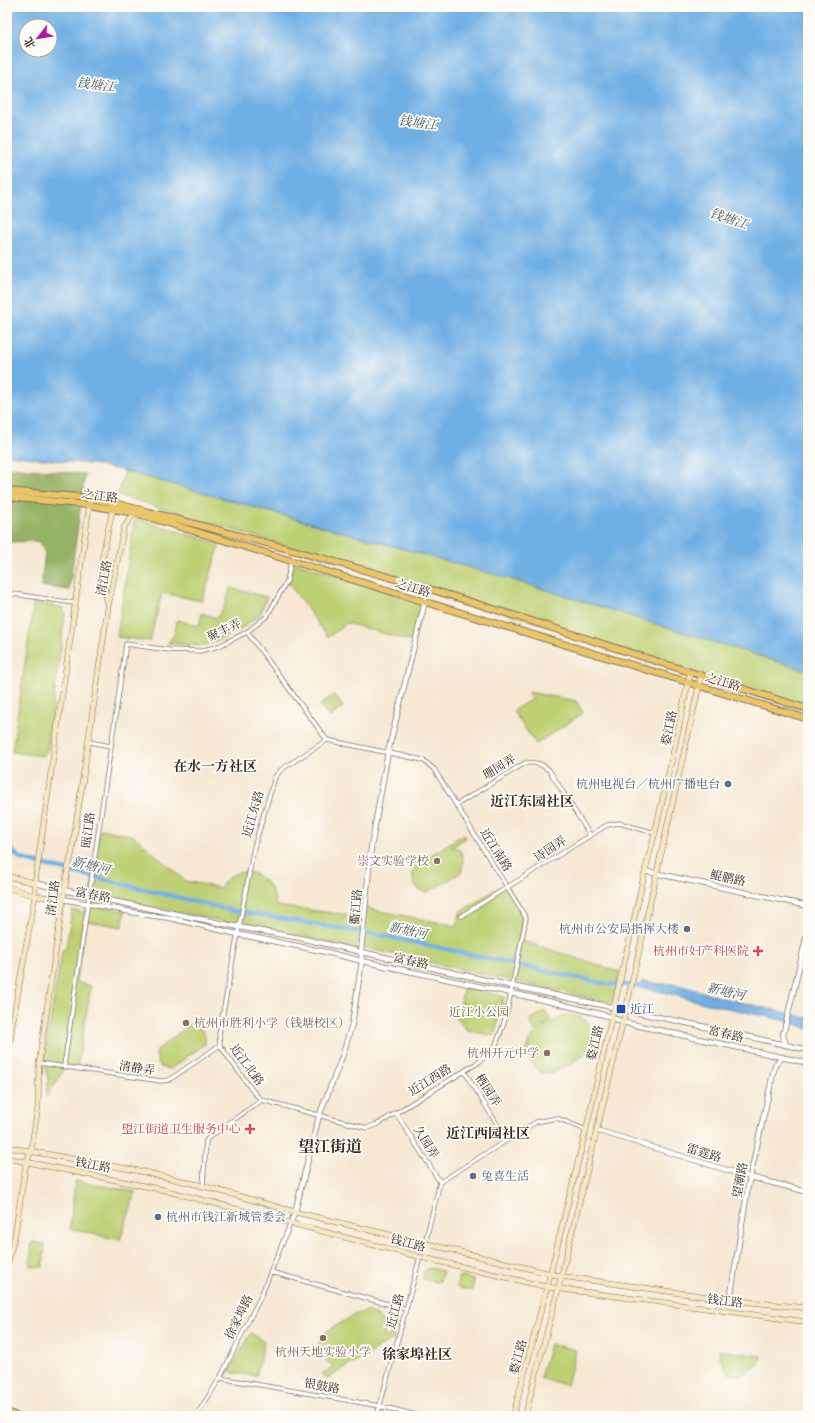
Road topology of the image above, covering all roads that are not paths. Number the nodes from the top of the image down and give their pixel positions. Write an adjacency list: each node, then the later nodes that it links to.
1 (7, 491): 3 (main road, 之江路)
2 (7, 497): 4 (main road, 之江路)
3 (90, 498): 4 (main road, 清江路); 5 (main road, 之江路)
4 (89, 505): 5 (main road, 之江路); 11 (main road, 清江路)
5 (113, 506): 6 (main road, 之江路); 8 (main road, 之江路); 12 (main road)
6 (135, 513): 7 (main road, 之江路); 12 (main road, 清江路)
7 (291, 561): 10 (main road, 之江路); 13 (street, 聚丰弄)
8 (428, 589): 10 (street, 衢江路); 15 (main road, 之江路)
9 (7, 593): 11 (street)
10 (423, 602): 17 (main road, 之江路); 24 (street, 衢江路)
11 (74, 603): 31 (main road, 清江路)
12 (108, 607): 22 (main road, 清江路)
13 (247, 632): 14 (street, 聚丰弄); 21 (street)
14 (126, 644): 23 (street, 瓯江路)
15 (690, 673): 16 (main road, 之江路); 17 (main road, 婺江路)
16 (701, 676): 18 (main road, 婺江路); 19 (main road, 之江路)
17 (688, 684): 18 (main road, 之江路); 26 (main road, 婺江路)
18 (699, 686): 20 (main road, 之江路); 29 (main road, 婺江路)
19 (808, 709)
20 (808, 719)
21 (327, 740): 24 (street); 41 (street, 近江东路)
22 (90, 742): 23 (street); 34 (main road, 清江路)
23 (110, 746): 36 (street, 瓯江路)
24 (388, 752): 25 (street, 近江南路); 44 (street, 衢江路)
25 (456, 805): 27 (street, 珊园弄); 33 (street, 近江南路)
26 (655, 833): 27 (street, 诗园弄); 28 (main road, 婺江路)
27 (590, 835): 33 (street, 诗园弄)
28 (645, 871): 29 (street, 鲲鹏路); 48 (main road, 婺江路)
29 (657, 874): 39 (street, 鲲鹏路); 49 (main road, 婺江路)
30 (7, 876): 31 (main road, 富春路)
31 (35, 883): 34 (street, 富春路); 35 (main road, 清江路)
32 (7, 887): 35 (main road, 富春路)
33 (507, 888): 40 (street, 诗园弄); 46 (street, 近江南路)
34 (64, 890): 36 (street, 富春路); 37 (main road, 清江路)
35 (35, 896): 37 (main road, 富春路); 52 (main road, 清江路)
36 (89, 896): 38 (street, 瓯江路); 41 (street, 富春路)
37 (63, 899): 38 (street, 富春路); 60 (main road, 清江路)
38 (88, 904): 43 (street, 富春路); 64 (street, 瓯江路)
39 (808, 906)
40 (461, 916)
41 (239, 927): 43 (street, 近江东路); 44 (street, 富春路)
42 (808, 930): 53 (street)
43 (237, 934): 45 (street, 富春路); 55 (street, 近江北路)
44 (361, 952): 45 (street, 衢江路); 46 (street, 富春路)
45 (362, 961): 47 (street, 富春路); 68 (street, 衢江路)
46 (512, 986): 47 (street, 近江南路); 48 (street, 富春路)
47 (510, 993): 50 (street, 富春路); 65 (street, 近江西路)
48 (614, 1008): 49 (street, 富春路); 50 (main road, 婺江路)
49 (626, 1009): 51 (main road, 婺江路); 54 (street, 富春路)
50 (612, 1017): 51 (street, 富春路); 69 (main road, 婺江路)
51 (622, 1022): 58 (street, 富春路); 70 (main road, 婺江路)
52 (9, 1026): 62 (main road, 清江路)
53 (783, 1032): 54 (street); 56 (street)
54 (774, 1042): 56 (street, 富春路)
55 (220, 1044): 64 (street, 清静弄); 66 (street, 近江北路)
56 (786, 1045): 57 (street, 富春路)
57 (808, 1050)
58 (771, 1054): 59 (street, 富春路); 63 (street)
59 (783, 1057): 61 (street, 富春路); 63 (street)
60 (39, 1063): 64 (street, 清静弄); 73 (main road, 清江路)
61 (808, 1063)
62 (7, 1065)
63 (775, 1065): 76 (street, 望潮路)
64 (64, 1066)
65 (464, 1071): 67 (street, 近江西路); 71 (street, 栖园弄)
66 (262, 1100): 68 (street, 近江北路); 78 (street)
67 (396, 1112): 68 (street, 近江西路); 77 (street, 久园弄)
68 (319, 1116): 80 (street, 衢江路)
69 (586, 1130): 71 (street); 86 (main road, 婺江路)
70 (596, 1130): 76 (street, 雷霆路); 87 (main road, 婺江路)
71 (508, 1140): 77 (street)
72 (7, 1147): 73 (main road, 钱江路)
73 (31, 1151): 75 (main road, 清江路); 78 (main road, 钱江路)
74 (7, 1158): 75 (main road, 钱江路)
75 (26, 1162): 81 (main road, 钱江路); 84 (main road, 清江路)
76 (750, 1177): 79 (street, 雷霆路); 90 (street, 望潮路)
77 (440, 1182): 82 (street)
78 (203, 1186): 80 (main road, 钱江路)
79 (808, 1192)
80 (295, 1212): 81 (street, 衢江路); 82 (main road, 钱江路)
81 (291, 1222): 83 (main road, 钱江路); 85 (street, 徐家埠路)
82 (425, 1243): 86 (main road, 钱江路)
83 (420, 1257): 88 (main road, 钱江路); 92 (street, 近江路)
84 (7, 1266)
85 (271, 1272): 92 (street); 94 (street, 徐家埠路)
86 (550, 1274): 87 (main road, 钱江路); 88 (main road, 婺江路)
87 (560, 1276): 89 (main road, 婺江路); 90 (main road, 钱江路)
88 (547, 1288): 89 (main road, 钱江路); 102 (main road, 婺江路)
89 (558, 1290): 93 (main road, 钱江路); 103 (main road, 婺江路)
90 (730, 1300): 91 (main road, 钱江路)
91 (808, 1308)
92 (406, 1309): 95 (street, 近江路)
93 (808, 1322)
94 (220, 1378): 95 (street, 银鼓路); 99 (street, 徐家埠路)
95 (380, 1406): 100 (street, 近江路); 101 (street, 银鼓路)
96 (7, 1411): 97 (main road); 98 (main road)
97 (16, 1416)
98 (19, 1416)
99 (196, 1416)
100 (377, 1416)
101 (420, 1416)
102 (513, 1416)
103 (525, 1416)

